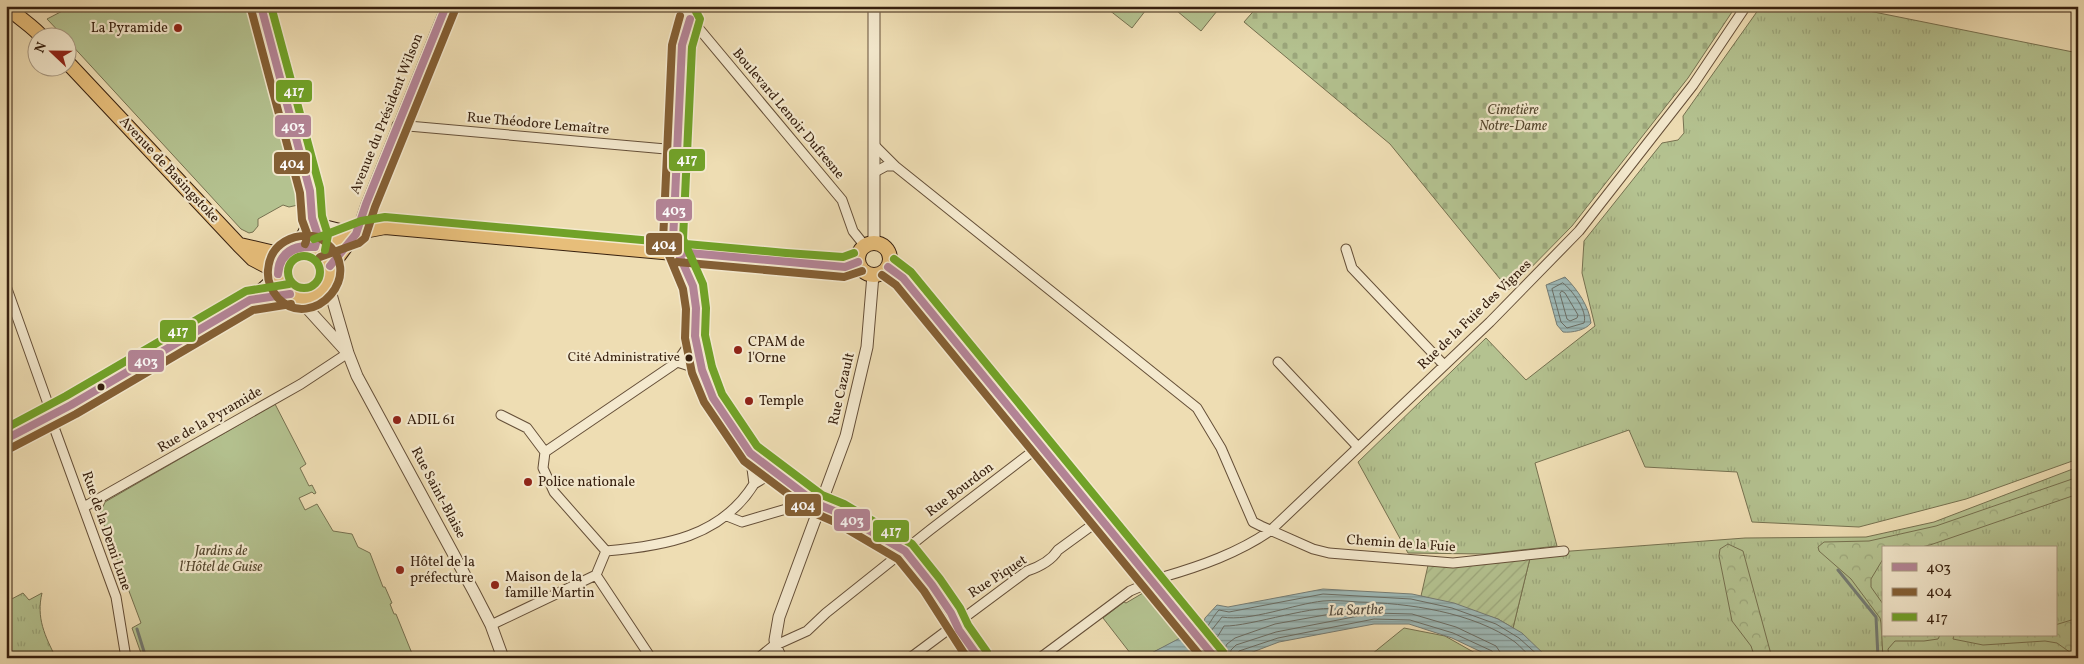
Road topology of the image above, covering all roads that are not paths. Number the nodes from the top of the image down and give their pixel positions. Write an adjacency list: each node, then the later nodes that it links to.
1 (6, 6): 8 (main road)
2 (261, 6): 15 (main road)
3 (446, 6): 10 (street, Avenue du Président Wilson)
4 (680, 6): 7 (street, Boulevard Lenoir Dufresne)
5 (874, 6): 11 (street)
6 (1746, 6): 37 (street, Rue de la Fuie des Vignes)
7 (690, 19): 12 (street); 17 (street, Boulevard Lenoir Dufresne)
8 (34, 28)
9 (78, 74): 18 (main road, Avenue de Basingstoke)
10 (397, 125): 12 (street, Rue Théodore Lemaître); 16 (street, Avenue du Président Wilson)
11 (875, 146): 13 (street, Chemin de la Fuie); 14 (street)
12 (677, 150): 22 (street)
13 (895, 166): 14 (street); 53 (street, Chemin de la Fuie)
14 (875, 172): 17 (street)
15 (312, 218): 16 (main road); 19 (main road); 20 (main road)
16 (356, 234): 20 (main road); 22 (main road); 25 (main road)
17 (870, 244): 24 (main road); 26 (main road)
18 (239, 245): 23 (main road); 27 (main road, Avenue de Basingstoke)
19 (298, 246): 20 (main road); 23 (main road)
20 (316, 248): 25 (main road)
21 (1346, 249): 37 (street)
22 (678, 252): 24 (main road); 33 (street)
23 (283, 255): 27 (main road)
24 (858, 262): 28 (main road)
25 (330, 266): 29 (main road)
26 (888, 267): 28 (main road); 42 (main road)
27 (278, 273): 31 (main road); 32 (main road)
28 (873, 275): 49 (street, Rue Cazault)
29 (328, 284): 31 (main road); 34 (street)
30 (6, 286): 39 (street, Rue de la Demi Lune)
31 (294, 296): 32 (main road); 34 (street)
32 (250, 300): 39 (main road)
33 (695, 336): 35 (street); 38 (street)
34 (348, 353): 50 (street, Rue de la Pyramide); 61 (street, Rue Saint-Blaise)
35 (677, 362): 38 (street); 44 (street)
36 (1278, 362): 43 (street)
37 (1444, 365): 43 (street, Rue de la Fuie des Vignes)
38 (702, 370): 45 (street)
39 (52, 415): 41 (main road); 50 (street, Rue de la Demi Lune)
40 (501, 415): 44 (street)
41 (6, 439)
42 (1041, 445): 52 (main road); 56 (street, Rue Bourdon)
43 (1358, 447): 53 (street, Rue de la Fuie des Vignes)
44 (545, 452): 55 (street)
45 (750, 453): 46 (street); 47 (street)
46 (781, 476): 47 (street); 49 (street)
47 (754, 484): 51 (street)
48 (800, 505): 51 (street)
49 (821, 506): 56 (street); 62 (street, Rue Cazault)
50 (84, 507): 63 (street, Rue de la Demi Lune)
51 (727, 516): 55 (street)
52 (1102, 518): 60 (street, Rue Piquet); 71 (main road)
53 (1270, 531): 54 (street, Chemin de la Fuie); 58 (street, Rue de la Fuie des Vignes)
54 (1564, 550)
55 (606, 551): 57 (street)
56 (905, 551): 60 (street); 62 (street, Rue Bourdon)
57 (596, 575): 61 (street); 65 (street)
58 (1163, 577)
59 (1144, 584): 70 (street)
60 (956, 624): 68 (street, Rue Piquet); 69 (street)
61 (491, 625): 64 (street, Rue Saint-Blaise)
62 (776, 645): 66 (street); 67 (street)
63 (126, 658)
64 (503, 658)
65 (651, 658)
66 (760, 658)
67 (782, 658)
68 (910, 658)
69 (979, 658)
70 (1040, 658)
71 (1214, 658)

